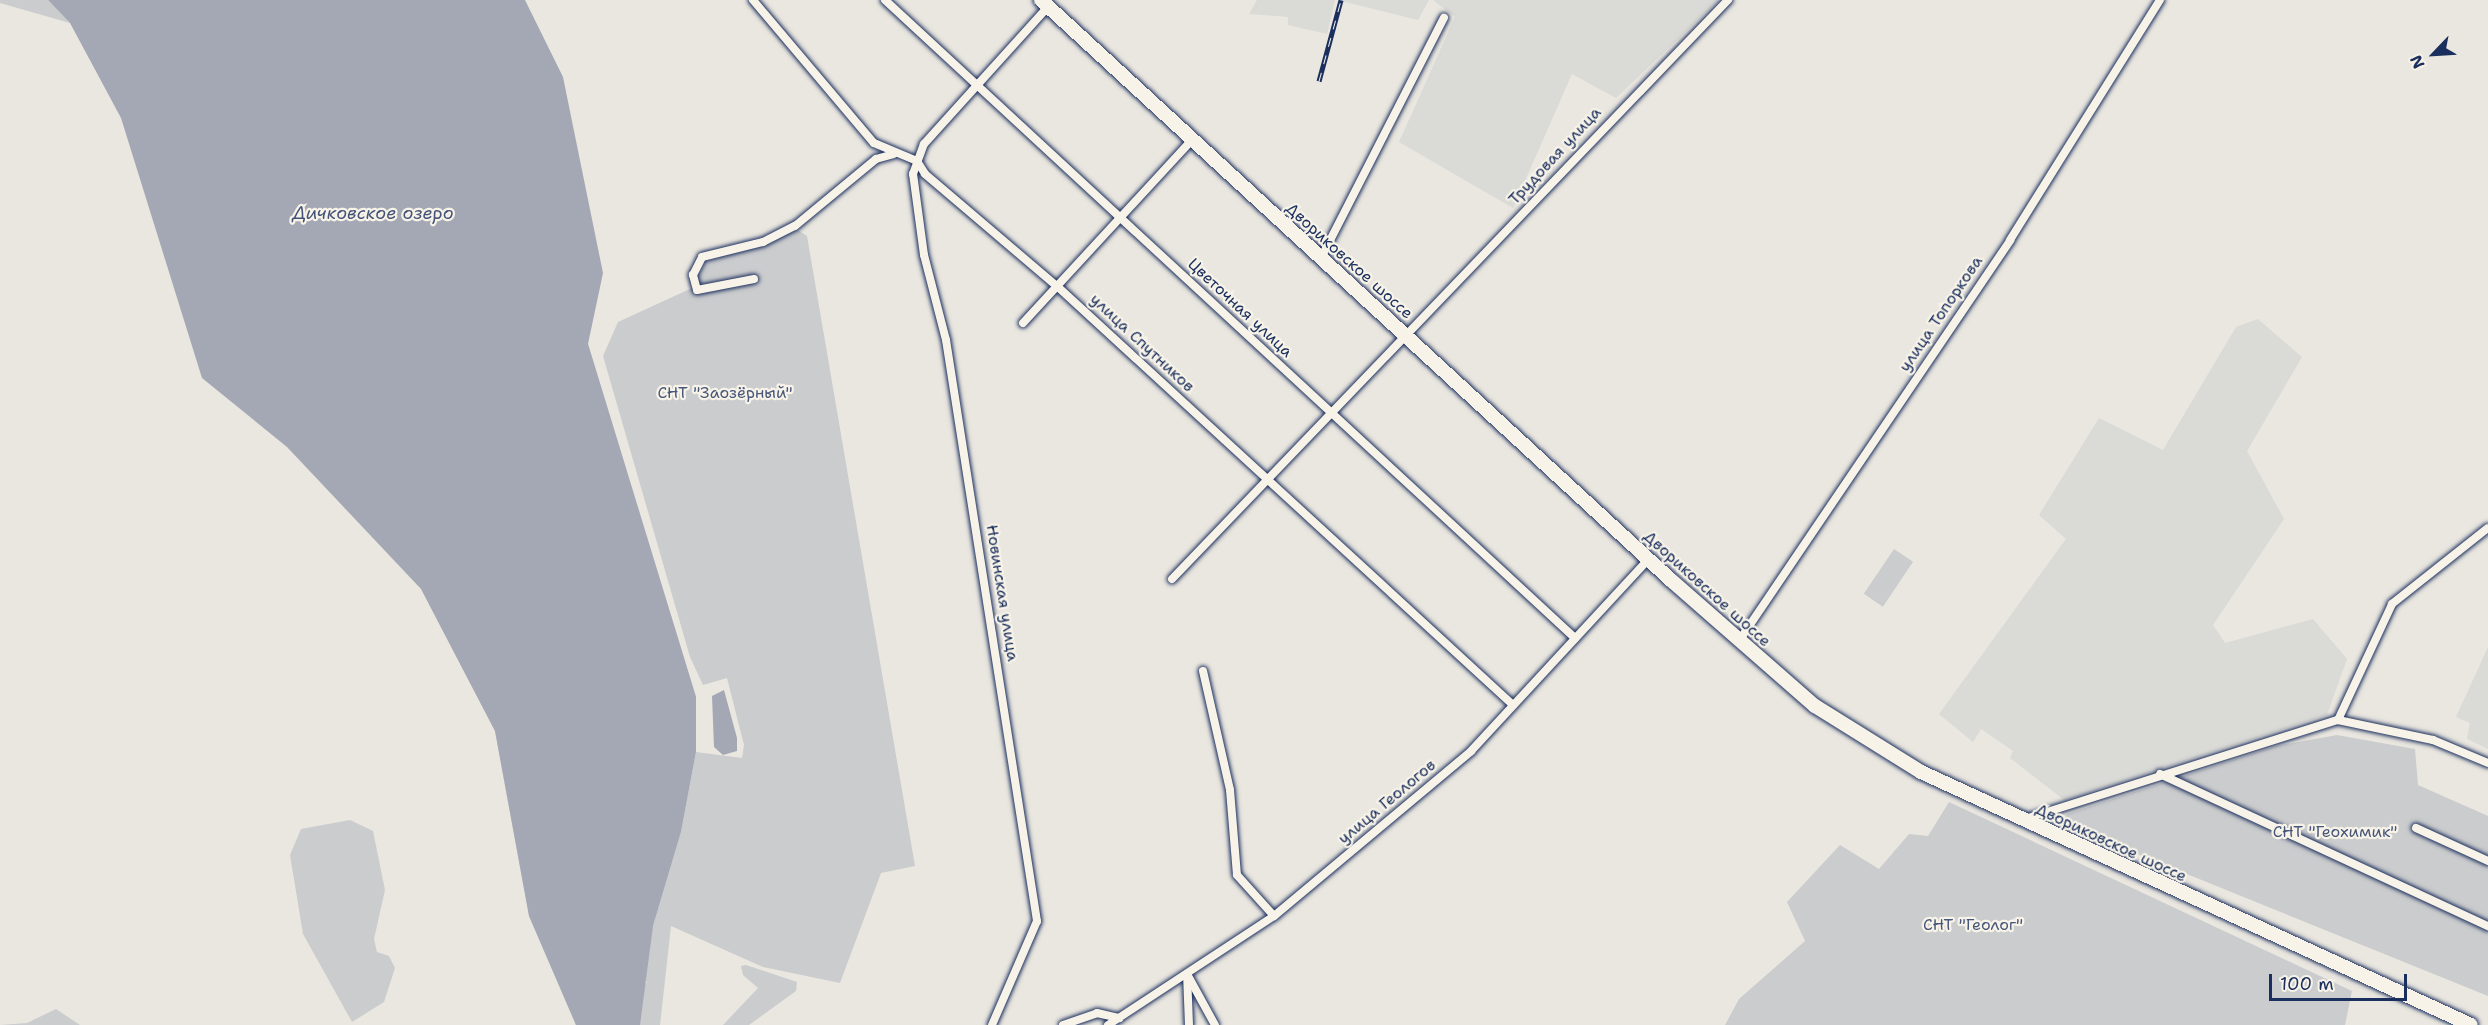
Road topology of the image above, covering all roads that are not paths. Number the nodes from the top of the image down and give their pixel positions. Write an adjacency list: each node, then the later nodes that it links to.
1 (885, 0): 7 (street, Цветочная улица)
2 (1728, 0): 16 (street, Трудовая улица)
3 (2160, 0): 23 (street, улица Топоркова)
4 (758, 2): 9 (street)
5 (1044, 4): 7 (street); 8 (main road, Двориковское шоссе)
6 (1444, 18): 12 (street)
7 (978, 85): 10 (street); 11 (street, Цветочная улица)
8 (1192, 140): 11 (street); 12 (main road, Двориковское шоссе)
9 (893, 154): 10 (street); 13 (street)
10 (917, 160): 14 (street, улица Спутников); 36 (street, Новинская улица)
11 (1123, 219): 14 (street); 17 (street, Цветочная улица)
12 (1321, 258): 16 (main road, Двориковское шоссе)
13 (754, 279)
14 (1058, 287): 15 (street); 18 (street, улица Спутников)
15 (1023, 323)
16 (1407, 336): 17 (street, Трудовая улица); 20 (main road, Двориковское шоссе)
17 (1333, 417): 18 (street, Трудовая улица); 22 (street, Цветочная улица)
18 (1270, 481): 21 (street, Трудовая улица); 25 (street, улица Спутников)
19 (2488, 528): 26 (street)
20 (1649, 559): 22 (street, улица Геологов); 23 (main road, Двориковское шоссе)
21 (1172, 579)
22 (1575, 638): 25 (street, улица Геологов)
23 (1739, 640): 29 (main road, Двориковское шоссе)
24 (1203, 671): 32 (street)
25 (1513, 705): 32 (street, улица Геологов)
26 (2338, 720): 27 (street); 28 (street)
27 (2488, 763)
28 (2160, 774): 29 (street); 33 (street)
29 (2022, 820): 42 (main road, Двориковское шоссе)
30 (2416, 828): 31 (street)
31 (2488, 861)
32 (1274, 916): 34 (street, улица Геологов)
33 (2488, 926)
34 (1187, 974): 35 (street, улица Геологов); 40 (street); 41 (street)
35 (1119, 1018): 38 (street); 39 (street, улица Геологов)
36 (993, 1022): 37 (street)
37 (1003, 1025)
38 (1063, 1025)
39 (1108, 1025)
40 (1189, 1025)
41 (1215, 1025)
42 (2471, 1025)

